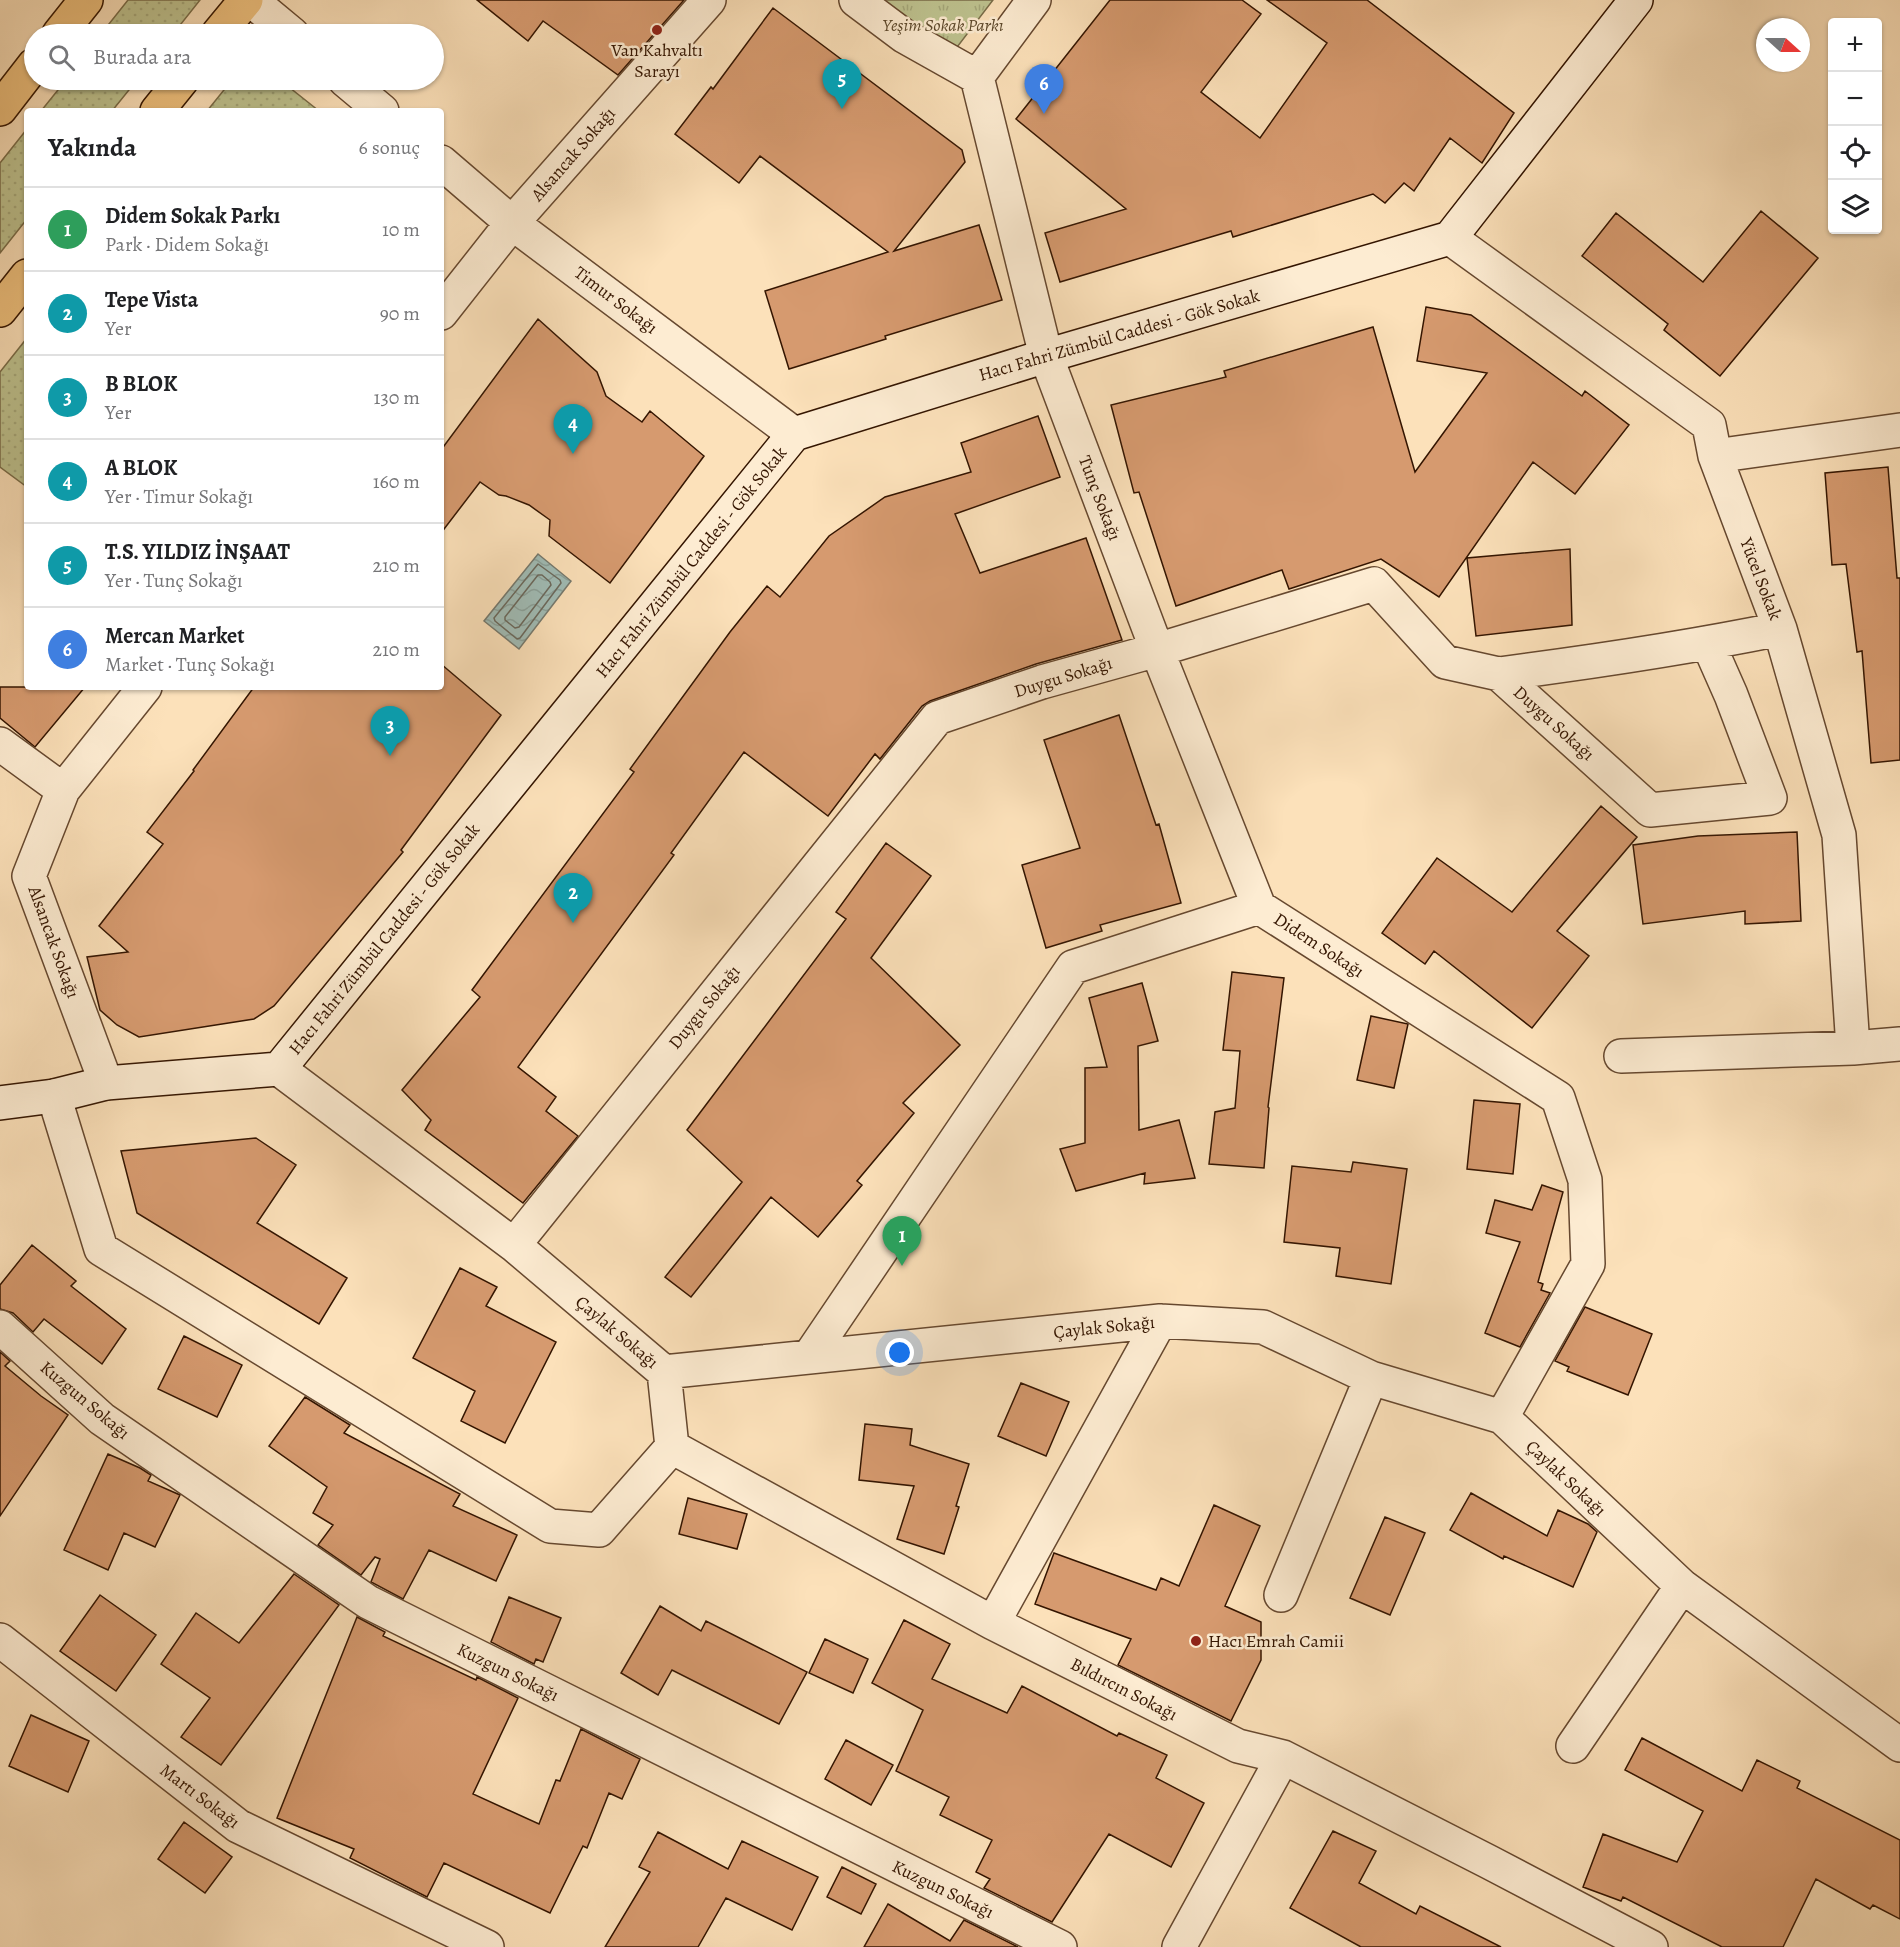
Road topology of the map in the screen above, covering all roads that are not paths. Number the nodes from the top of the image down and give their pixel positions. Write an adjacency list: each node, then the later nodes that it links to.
1 (86, 0): 8 (main road)
2 (246, 0): 9 (main road)
3 (251, 0): 10 (street)
4 (709, 0): 19 (street, Alsancak Sokağı)
5 (856, 0): 11 (street)
6 (1034, 0): 11 (street)
7 (1636, 0): 20 (street)
8 (67, 24)
9 (226, 24)
10 (280, 24)
11 (977, 77): 24 (street, Tunç Sokağı)
12 (24, 78): 17 (main road)
13 (174, 90): 15 (main road)
14 (357, 90): 16 (street)
15 (159, 108)
16 (378, 108)
17 (0, 109)
18 (444, 165): 19 (street, Timur Sokağı)
19 (512, 223): 22 (street, Alsancak Sokağı); 26 (street, Timur Sokağı)
20 (1450, 238): 24 (street, Hacı Fahri Zümbül Caddesi - Gök Sokak); 27 (street, Yücel Sokak)
21 (24, 280): 23 (main road)
22 (444, 309)
23 (0, 310)
24 (1046, 356): 26 (street, Hacı Fahri Zümbül Caddesi - Gök Sokak); 30 (street, Tunç Sokağı)
25 (1900, 430): 27 (street)
26 (794, 434): 39 (street, Hacı Fahri Zümbül Caddesi - Gök Sokak)
27 (1715, 456): 28 (street, Yücel Sokak)
28 (1780, 629): 29 (street); 37 (street, Yücel Sokak)
29 (1708, 643): 31 (street); 31 (street, Duygu Sokağı)
30 (1157, 650): 31 (street, Duygu Sokağı); 35 (street, Tunç Sokağı); 43 (street, Duygu Sokağı)
31 (1499, 674)
32 (143, 690): 34 (street, Alsancak Sokağı)
33 (0, 744): 34 (street)
34 (63, 790): 40 (street, Alsancak Sokağı)
35 (1259, 907): 46 (street, Didem Sokağı); 49 (street, Didem Sokağı)
36 (1900, 1044): 37 (street)
37 (1853, 1048): 38 (street)
38 (1621, 1056)
39 (279, 1069): 40 (street, Hacı Fahri Zümbül Caddesi - Gök Sokak); 43 (street, Çaylak Sokağı)
40 (106, 1083): 41 (street, Hacı Fahri Zümbül Caddesi - Gök Sokak)
41 (54, 1096): 42 (street, Hacı Fahri Zümbül Caddesi - Gök Sokak); 50 (street)
42 (0, 1103)
43 (514, 1245): 47 (street, Çaylak Sokağı)
44 (1160, 1322): 46 (street, Çaylak Sokağı); 48 (street, Çaylak Sokağı); 53 (street)
45 (0, 1327): 59 (street, Kuzgun Sokağı)
46 (809, 1357): 47 (street, Çaylak Sokağı)
47 (664, 1372): 50 (street)
48 (1371, 1378): 49 (street, Çaylak Sokağı); 52 (street)
49 (1502, 1417): 51 (street, Çaylak Sokağı)
50 (672, 1447): 53 (street, Bıldırcın Sokağı)
51 (1682, 1586): 55 (street, Çaylak Sokağı); 56 (street)
52 (1281, 1595)
53 (993, 1623): 57 (street, Bıldırcın Sokağı)
54 (0, 1641): 58 (street, Martı Sokağı)
55 (1900, 1745)
56 (1573, 1746)
57 (1283, 1757): 60 (street); 61 (street, Bıldırcın Sokağı)
58 (487, 1947)
59 (1060, 1947)
60 (1179, 1947)
61 (1651, 1947)

